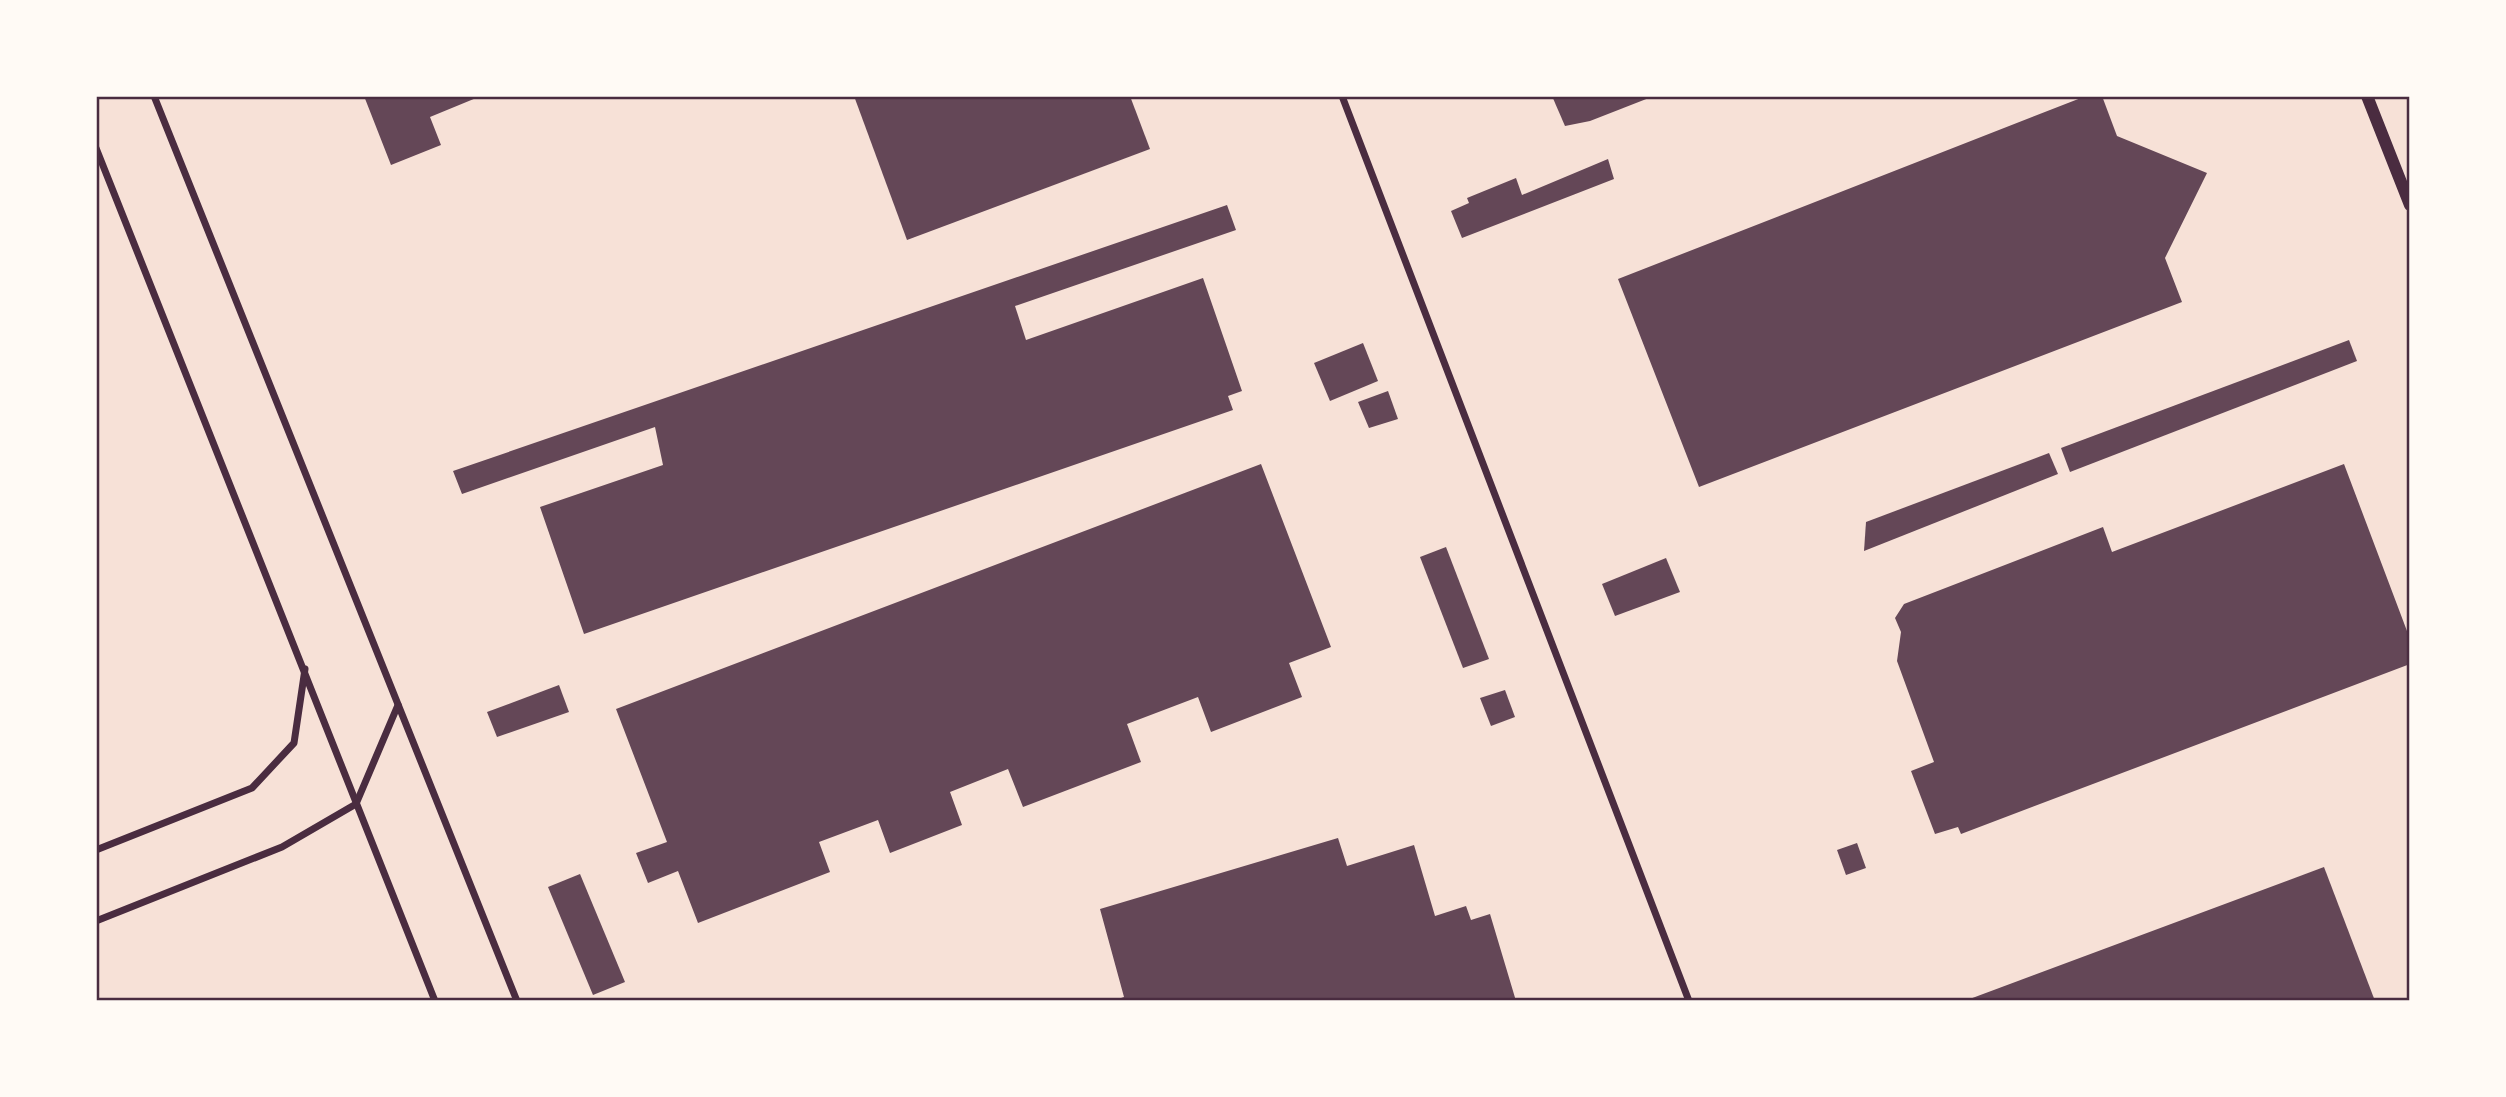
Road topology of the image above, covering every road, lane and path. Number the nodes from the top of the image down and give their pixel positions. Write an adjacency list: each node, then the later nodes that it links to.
1 (154, 96): 7 (street)
2 (1342, 96): 13 (street)
3 (2367, 96): 5 (street)
4 (96, 148): 6 (street)
5 (2410, 205)
6 (305, 669): 8 (street); 9 (street)
7 (398, 705): 8 (street); 12 (street)
8 (356, 804): 10 (street); 11 (street)
9 (96, 850)
10 (96, 921)
11 (435, 1001)
12 (517, 1001)
13 (1689, 1001)

